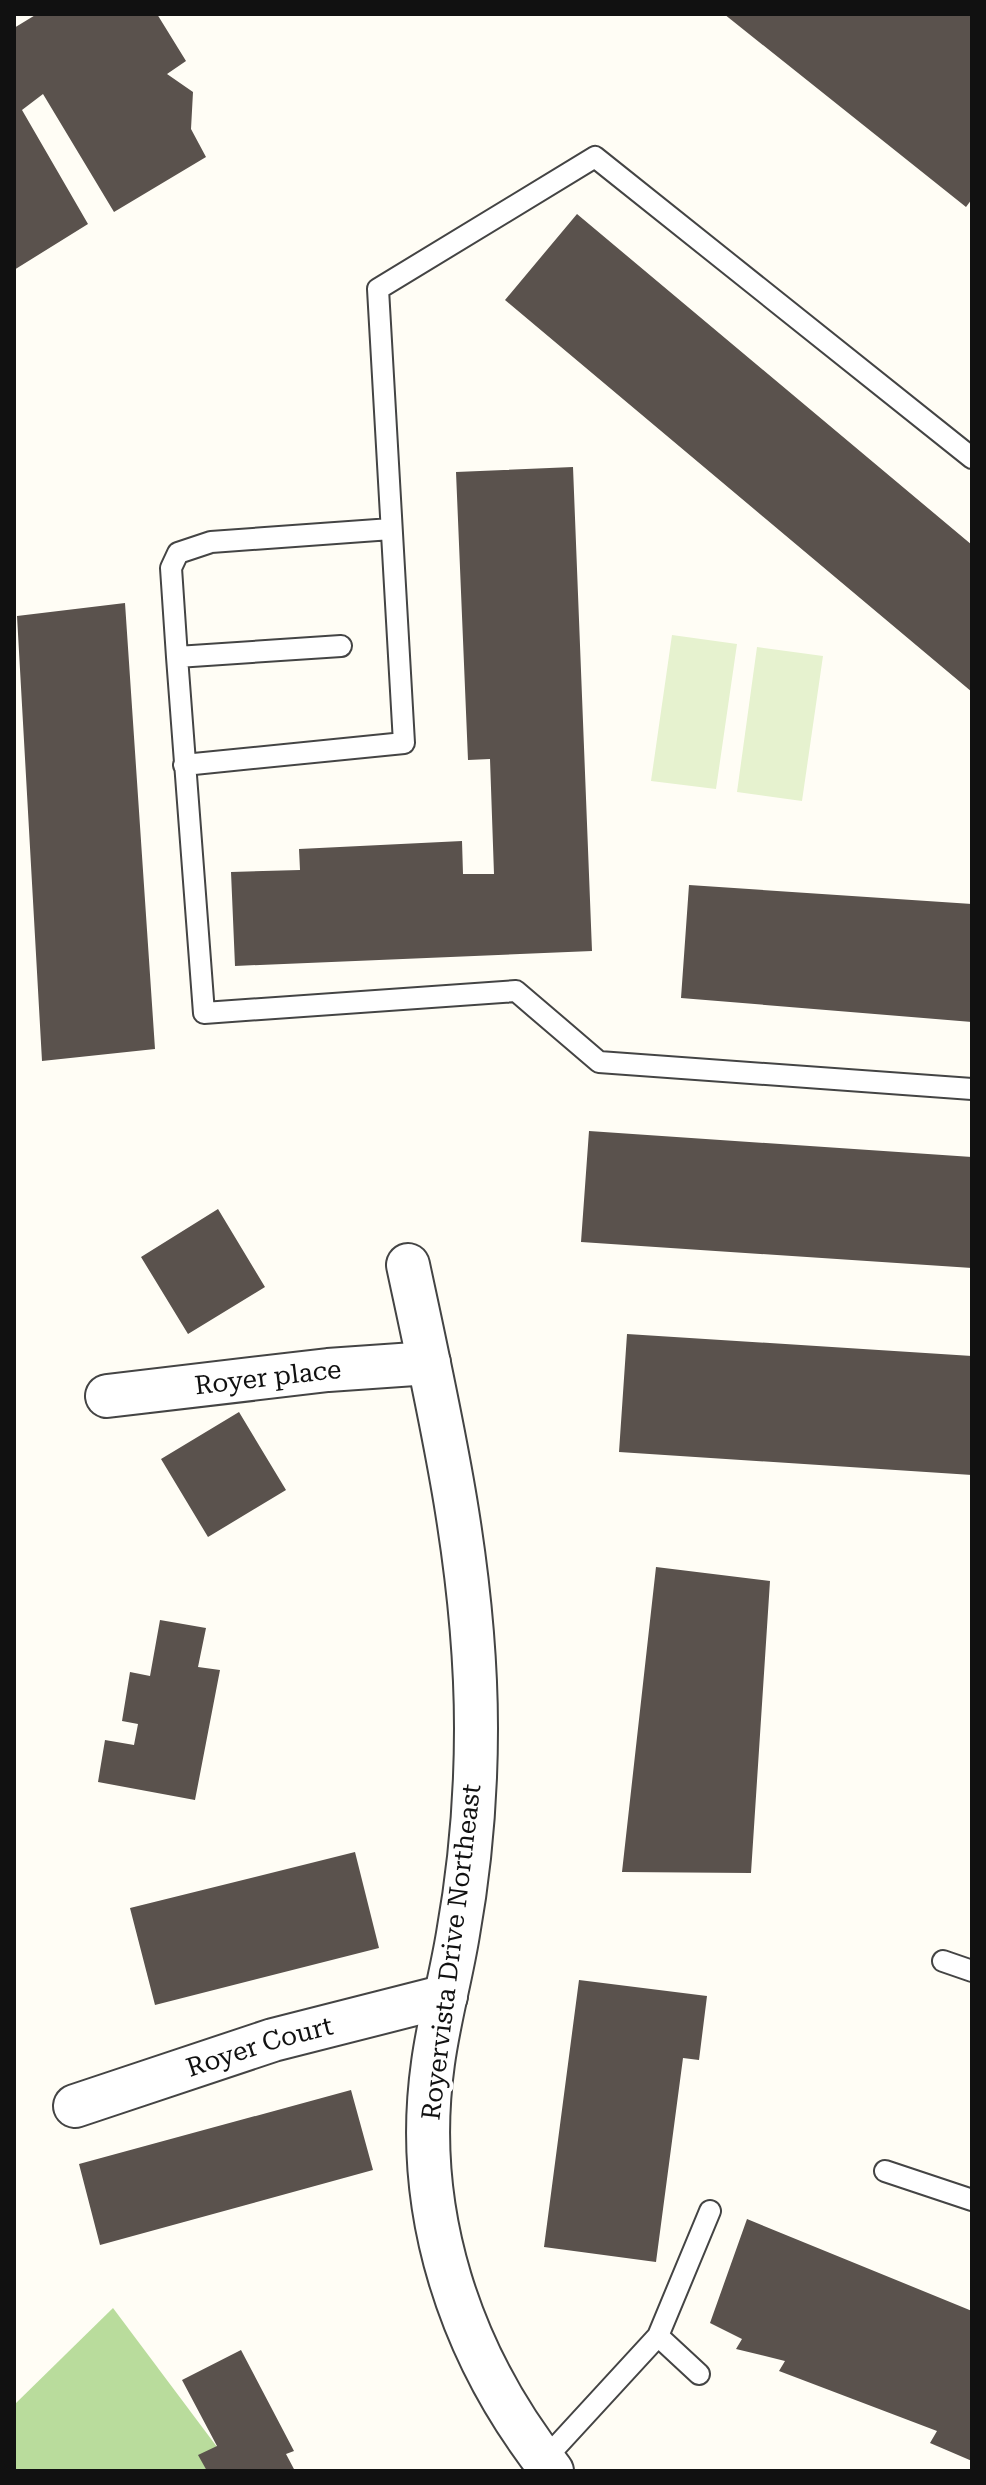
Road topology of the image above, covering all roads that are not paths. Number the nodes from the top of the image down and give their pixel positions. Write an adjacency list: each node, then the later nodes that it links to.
1 (972, 458): 2 (lane)
2 (391, 529): 4 (lane); 5 (lane)
3 (341, 646): 4 (lane)
4 (177, 657): 5 (lane)
5 (184, 765): 6 (lane)
6 (972, 1089)
7 (408, 1265): 8 (street, Royervista Drive Northeast)
8 (429, 1363): 9 (street, Royer place); 12 (street, Royervista Drive Northeast)
9 (107, 1396)
10 (943, 1961): 11 (lane)
11 (972, 1971)
12 (446, 1996): 13 (street, Royer Court); 19 (street, Royervista Drive Northeast)
13 (75, 2106)
14 (885, 2171): 15 (lane)
15 (963, 2197)
16 (710, 2211): 17 (lane)
17 (658, 2336): 18 (lane); 19 (lane)
18 (699, 2374)
19 (548, 2466)

